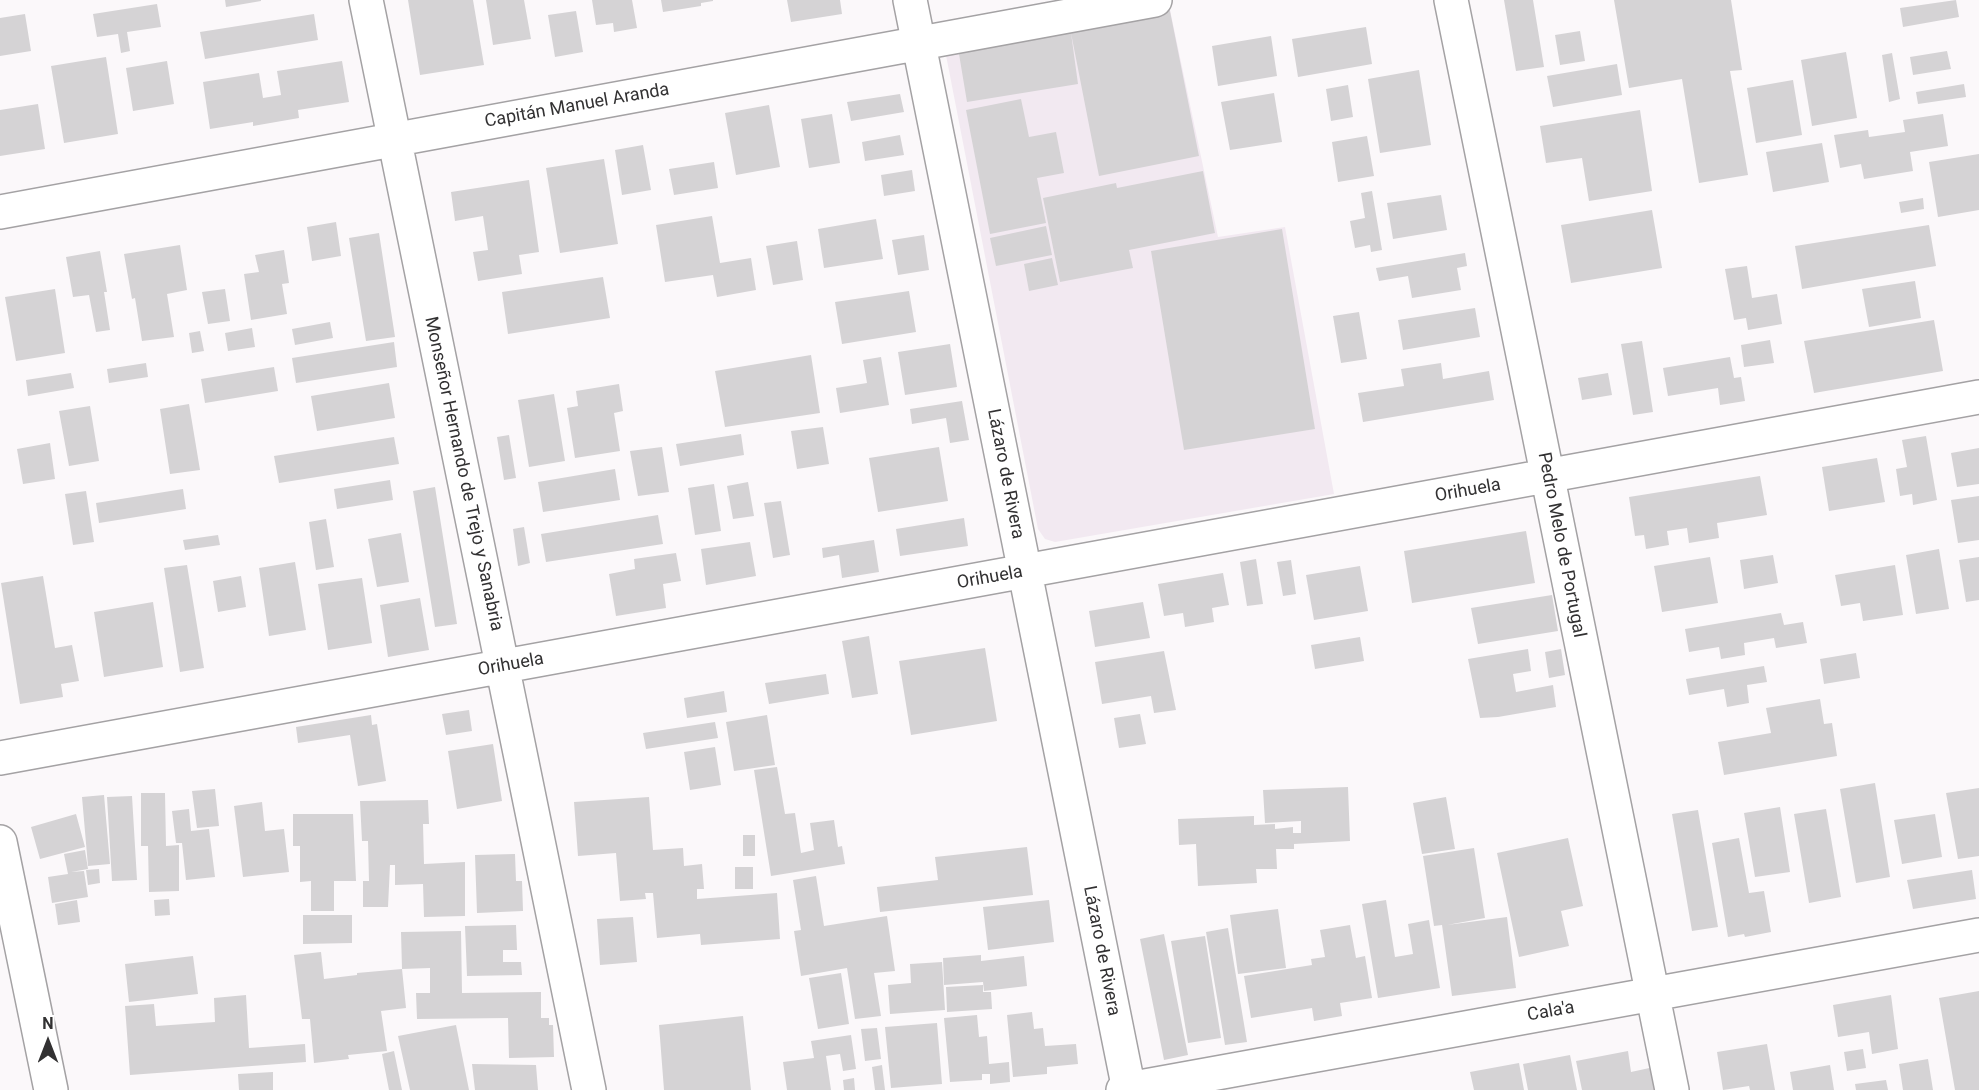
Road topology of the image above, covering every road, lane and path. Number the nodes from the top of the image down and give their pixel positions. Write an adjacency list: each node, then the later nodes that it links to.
1 (366, 0): 6 (street, Monseñor Hernando de Trejo y Sanabria)
2 (910, 0): 5 (street, Lázaro de Rivera)
3 (1155, 0): 5 (street, Capitán Manuel Aranda)
4 (1451, 0): 9 (street, Pedro Melo de Portugal)
5 (919, 43): 6 (street, Capitán Manuel Aranda); 10 (street, Lázaro de Rivera)
6 (395, 139): 7 (street, Capitán Manuel Aranda); 11 (street, Monseñor Hernando de Trejo y Sanabria)
7 (0, 212)
8 (1979, 398): 9 (street, Orihuela)
9 (1547, 476): 10 (street, Orihuela); 15 (street, Pedro Melo de Portugal)
10 (1025, 572): 11 (street, Orihuela); 18 (street, Lázaro de Rivera)
11 (502, 667): 12 (street, Orihuela); 17 (street, Monseñor Hernando de Trejo y Sanabria)
12 (0, 758)
13 (0, 842): 16 (street)
14 (1979, 935): 15 (street, Cala'a)
15 (1652, 994): 18 (street, Cala'a); 19 (street, Pedro Melo de Portugal)
16 (51, 1090)
17 (589, 1090)
18 (1127, 1090)
19 (1672, 1090)

